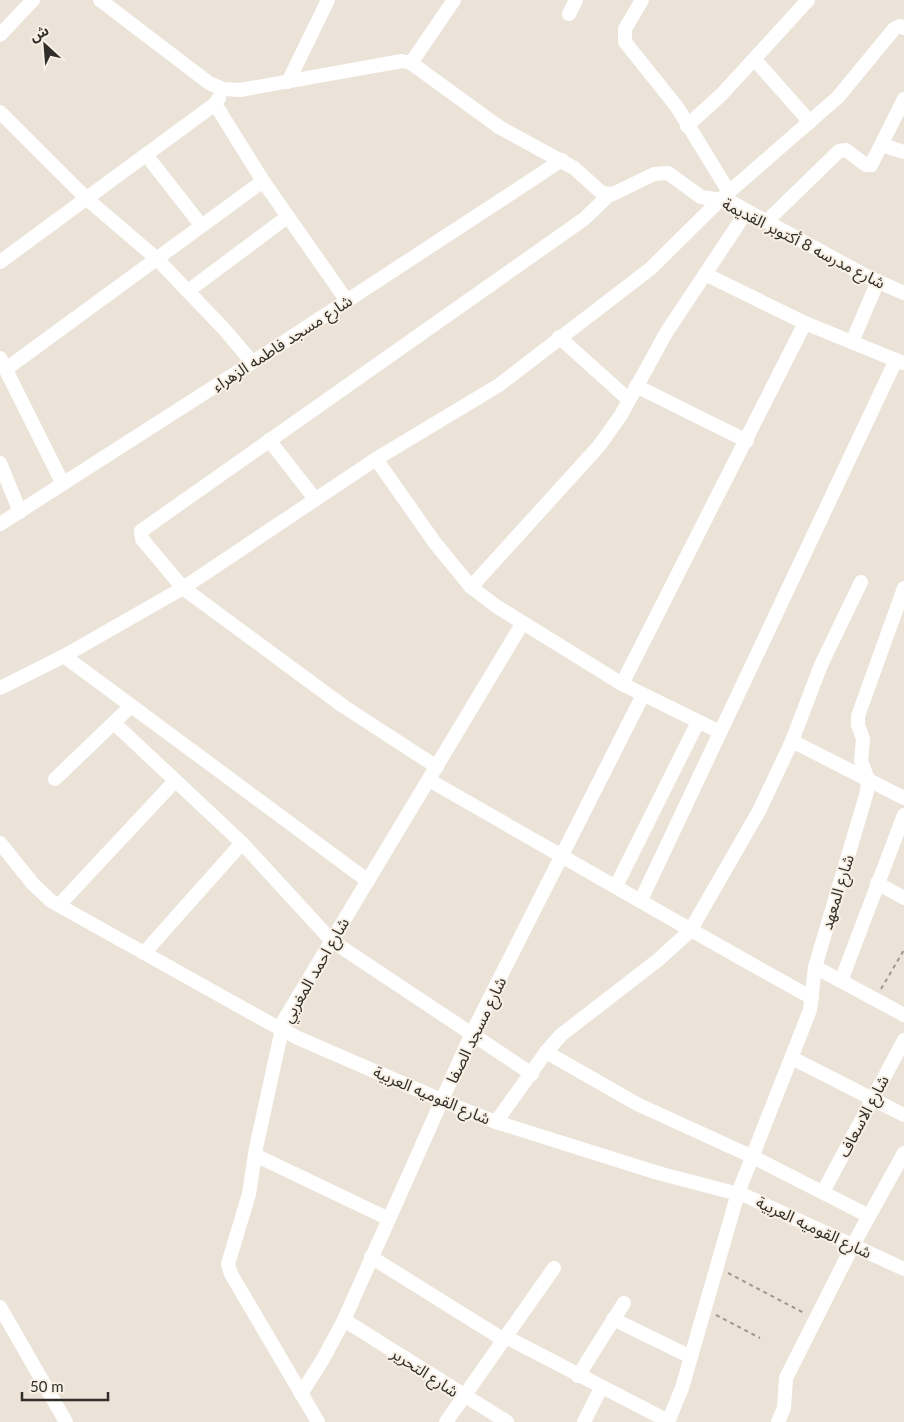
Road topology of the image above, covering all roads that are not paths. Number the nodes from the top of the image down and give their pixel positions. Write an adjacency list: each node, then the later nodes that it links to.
1 (33, 0): 10 (street)
2 (100, 0): 14 (street)
3 (328, 0): 13 (street)
4 (454, 0): 12 (street)
5 (576, 0): 8 (street)
6 (642, 0): 19 (street)
7 (808, 0): 11 (street)
8 (569, 14)
9 (904, 28): 18 (street)
10 (0, 35)
11 (755, 60): 18 (street); 19 (street)
12 (411, 63): 13 (street); 23 (street)
13 (288, 82): 14 (street)
14 (223, 89): 16 (street)
15 (904, 99): 20 (street)
16 (215, 104): 22 (street); 24 (street)
17 (0, 112): 27 (street)
18 (810, 122): 26 (street)
19 (686, 126): 26 (street)
20 (882, 145): 21 (street); 30 (street)
21 (904, 152)
22 (147, 156): 27 (street); 31 (street)
23 (562, 160): 25 (street); 38 (street, شارع مسجد فاطمه الزهراء)
24 (263, 181): 29 (street); 31 (street)
25 (609, 195): 26 (street, شارع مدرسه 8 أكتوبر القديمة); 47 (street)
26 (725, 195): 28 (street, شارع مدرسه 8 أكتوبر القديمة); 40 (street)
27 (87, 199): 32 (street); 33 (street)
28 (748, 211): 30 (street, شارع مدرسه 8 أكتوبر القديمة); 34 (street)
29 (287, 217): 36 (street); 38 (street)
30 (767, 221): 35 (street, شارع مدرسه 8 أكتوبر القديمة)
31 (202, 225): 32 (street)
32 (156, 258): 36 (street); 44 (street)
33 (1, 260)
34 (705, 274): 39 (street); 45 (street)
35 (878, 281): 37 (street, شارع مدرسه 8 أكتوبر القديمة); 41 (street)
36 (188, 291): 43 (street)
37 (904, 293)
38 (347, 301): 43 (street, شارع مسجد فاطمه الزهراء)
39 (805, 323): 41 (street); 48 (street)
40 (559, 337): 46 (street); 49 (street)
41 (852, 342): 42 (street)
42 (900, 361): 67 (street)
43 (252, 362): 51 (street, شارع مسجد فاطمه الزهراء)
44 (3, 363): 51 (street)
45 (636, 386): 46 (street); 48 (street)
46 (629, 400): 56 (street)
47 (269, 440): 52 (street); 57 (street)
48 (747, 441): 61 (street)
49 (376, 459): 52 (street); 56 (street)
50 (0, 463): 53 (street)
51 (63, 484): 53 (street, شارع مسجد فاطمه الزهراء)
52 (315, 499): 57 (street)
53 (20, 512): 54 (street, شارع مسجد فاطمه الزهراء)
54 (0, 524)
55 (861, 582): 68 (street)
56 (471, 587): 59 (street)
57 (183, 588): 60 (street); 69 (street)
58 (904, 588): 71 (street, شارع المعهد)
59 (522, 624): 61 (street); 69 (street, شارع احمد المغربي)
60 (64, 656): 62 (street); 64 (street)
61 (622, 684): 63 (street)
62 (0, 688)
63 (643, 695): 65 (street); 78 (street, شارع مسجد الصفا)
64 (131, 706): 66 (street); 79 (street)
65 (698, 722): 67 (street); 81 (street)
66 (114, 723): 70 (street); 73 (street)
67 (720, 732): 83 (street)
68 (792, 741): 71 (street); 85 (street)
69 (437, 766): 72 (street, شارع احمد المغربي)
70 (55, 779)
71 (868, 779): 74 (street); 88 (street, شارع المعهد)
72 (429, 780): 78 (street); 79 (street, شارع احمد المغربي)
73 (174, 781): 77 (street); 84 (street)
74 (904, 798)
75 (904, 815): 80 (street)
76 (0, 843): 84 (street, شارع القوميه العربية)
77 (242, 843): 86 (street); 87 (street)
78 (563, 856): 81 (street); 93 (street, شارع مسجد الصفا)
79 (368, 881): 86 (street, شارع احمد المغربي)
80 (877, 883): 82 (street); 89 (street)
81 (616, 886): 83 (street)
82 (904, 898)
83 (641, 900): 85 (street)
84 (58, 905): 87 (street, شارع القوميه العربية)
85 (690, 931): 90 (street); 95 (street)
86 (332, 941): 92 (street, شارع احمد المغربي); 93 (street)
87 (144, 953): 92 (street, شارع القوميه العربية)
88 (815, 967): 89 (street); 90 (street, شارع المعهد)
89 (841, 981): 91 (street)
90 (812, 998): 96 (street, شارع المعهد)
91 (904, 1015)
92 (281, 1029): 99 (street, شارع القوميه العربية); 103 (street, شارع احمد المغربي)
93 (471, 1035): 97 (street); 99 (street, شارع مسجد الصفا)
94 (904, 1040): 98 (street, شارع الاسعاف)
95 (546, 1052): 97 (street); 104 (street)
96 (792, 1058): 98 (street); 104 (street, شارع المعهد)
97 (532, 1074): 101 (street)
98 (873, 1099): 100 (street); 105 (street, شارع الاسعاف)
99 (443, 1100): 101 (street, شارع القوميه العربية); 108 (street, شارع مسجد الصفا)
100 (904, 1115)
101 (496, 1122): 106 (street, شارع القوميه العربية)
102 (904, 1153): 107 (street)
103 (255, 1155): 108 (street); 121 (street, شارع احمد المغربي)
104 (753, 1157): 105 (street); 106 (street, شارع المعهد)
105 (823, 1192): 107 (street)
106 (738, 1193): 109 (street, شارع القوميه العربية); 118 (street, شارع المعهد)
107 (869, 1216): 109 (street)
108 (389, 1219): 110 (street, شارع مسجد الصفا)
109 (853, 1245): 111 (street, شارع القوميه العربية); 129 (street)
110 (371, 1257): 115 (street, شارع مسجد الصفا); 117 (street)
111 (903, 1266)
112 (554, 1268): 117 (street)
113 (624, 1302): 116 (street)
114 (0, 1306): 123 (street)
115 (344, 1320): 121 (street, شارع مسجد الصفا); 122 (street, شارع التحرير)
116 (613, 1320): 118 (street); 119 (street)
117 (505, 1338): 119 (street); 122 (street)
118 (691, 1357): 128 (street, شارع المعهد)
119 (578, 1376): 120 (street)
120 (601, 1388): 127 (street); 128 (street)
121 (301, 1394): 124 (street, شارع احمد المغربي)
122 (464, 1397): 125 (street); 126 (street, شارع التحرير)
123 (66, 1422)
124 (318, 1422)
125 (446, 1422)
126 (507, 1422)
127 (584, 1422)
128 (668, 1422)
129 (778, 1422)

